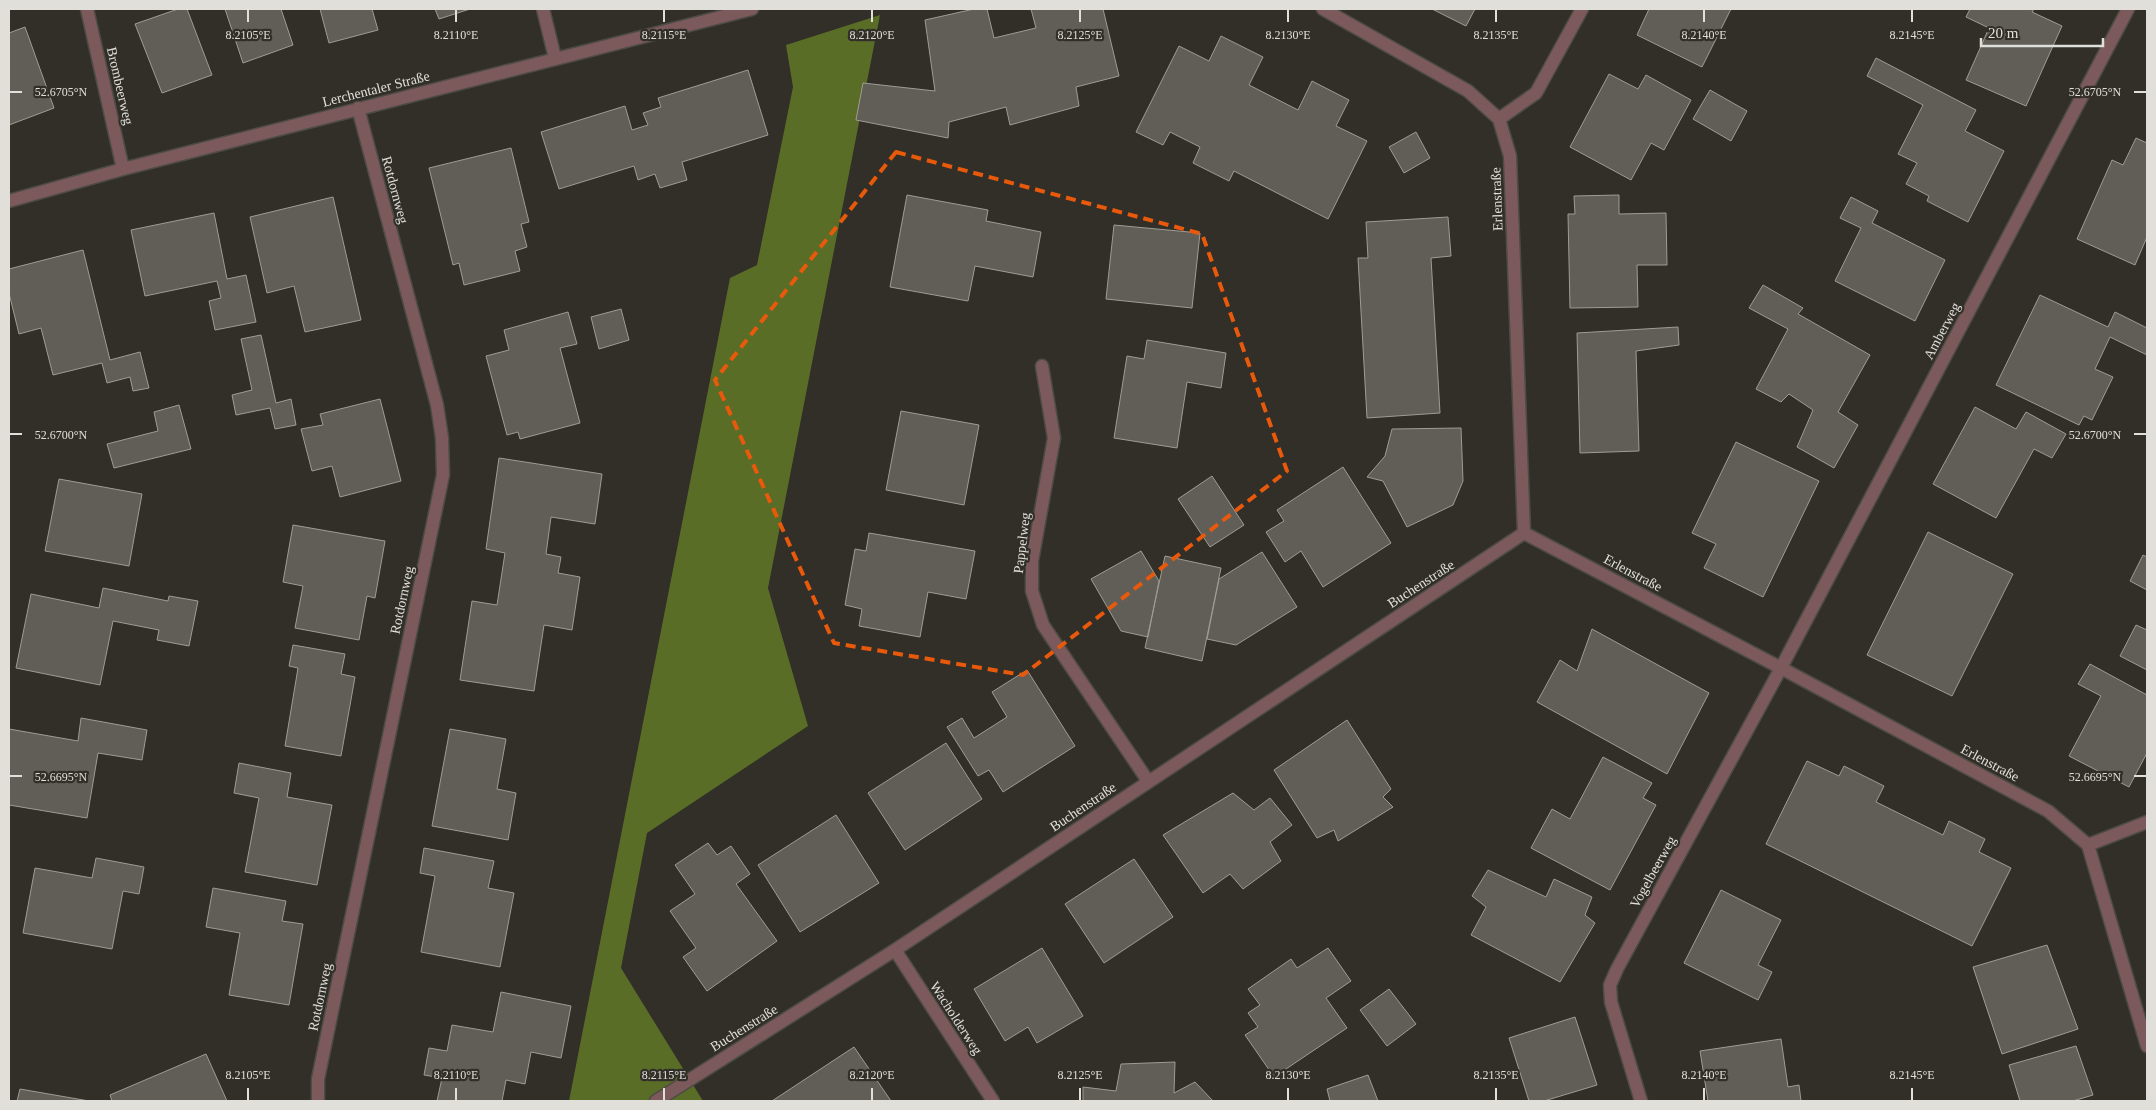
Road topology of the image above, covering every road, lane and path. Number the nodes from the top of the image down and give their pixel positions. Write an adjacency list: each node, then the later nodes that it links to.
1 (87, 9): 10 (street, Brombeerweg)
2 (543, 9): 7 (street)
3 (752, 9): 7 (street, Lerchentaler Straße)
4 (1323, 9): 9 (street)
5 (1582, 9): 9 (street)
6 (2128, 9): 14 (street, Amberweg)
7 (555, 58): 8 (street, Lerchentaler Straße)
8 (358, 108): 10 (street, Lerchentaler Straße); 20 (street, Rotdornweg)
9 (1499, 119): 13 (street, Erlenstraße)
10 (123, 169): 11 (street, Lerchentaler Straße)
11 (9, 201)
12 (1042, 366): 15 (street, Pappelweg)
13 (1524, 534): 14 (street, Erlenstraße); 15 (street, Buchenstraße)
14 (1781, 668): 17 (street, Erlenstraße); 23 (street, Vogelbeerweg)
15 (1148, 781): 18 (street, Buchenstraße)
16 (2147, 822): 17 (street)
17 (2088, 845): 19 (street)
18 (895, 950): 21 (street, Buchenstraße); 22 (street, Wacholderweg)
19 (2147, 1046)
20 (318, 1101)
21 (656, 1101)
22 (992, 1101)
23 (1641, 1101)

